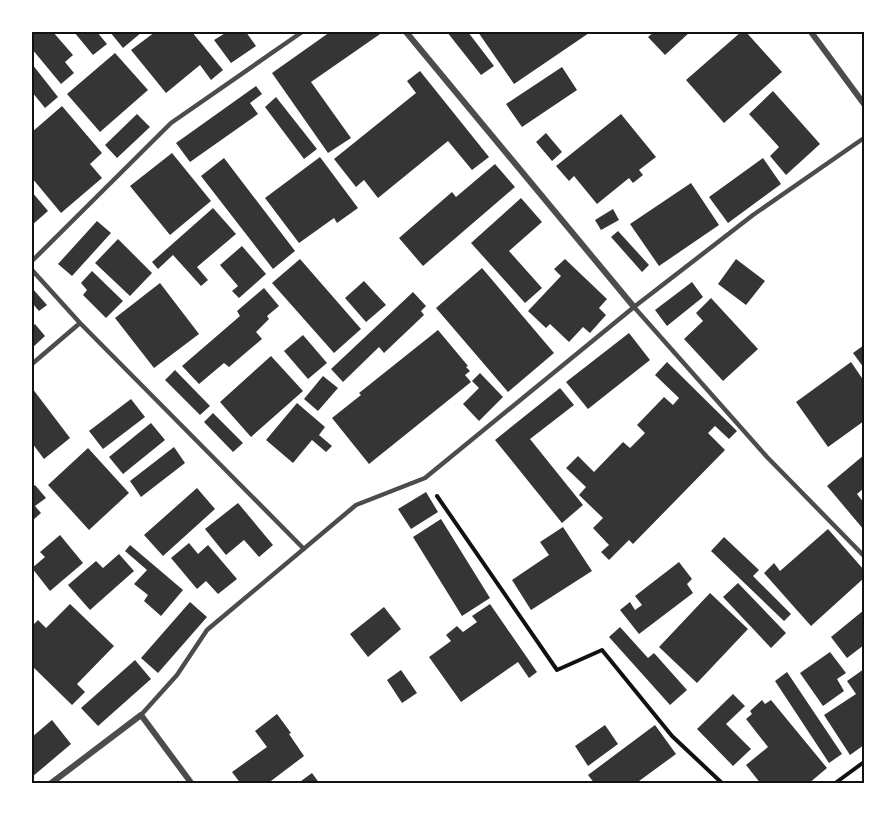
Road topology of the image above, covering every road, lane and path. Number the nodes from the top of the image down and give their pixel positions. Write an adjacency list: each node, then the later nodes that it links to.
1 (302, 32): 6 (lane)
2 (406, 32): 8 (street)
3 (811, 32): 4 (street)
4 (864, 104)
5 (864, 138): 8 (lane)
6 (32, 261)
7 (32, 270): 9 (lane)
8 (634, 306): 11 (lane); 13 (lane)
9 (80, 323): 10 (lane); 12 (lane)
10 (32, 364)
11 (425, 478): 12 (lane); 18 (path)
12 (304, 549): 14 (lane)
13 (864, 556)
14 (141, 715): 16 (street); 17 (street)
15 (864, 762): 19 (path)
16 (50, 783)
17 (192, 783)
18 (723, 783)
19 (834, 783)

